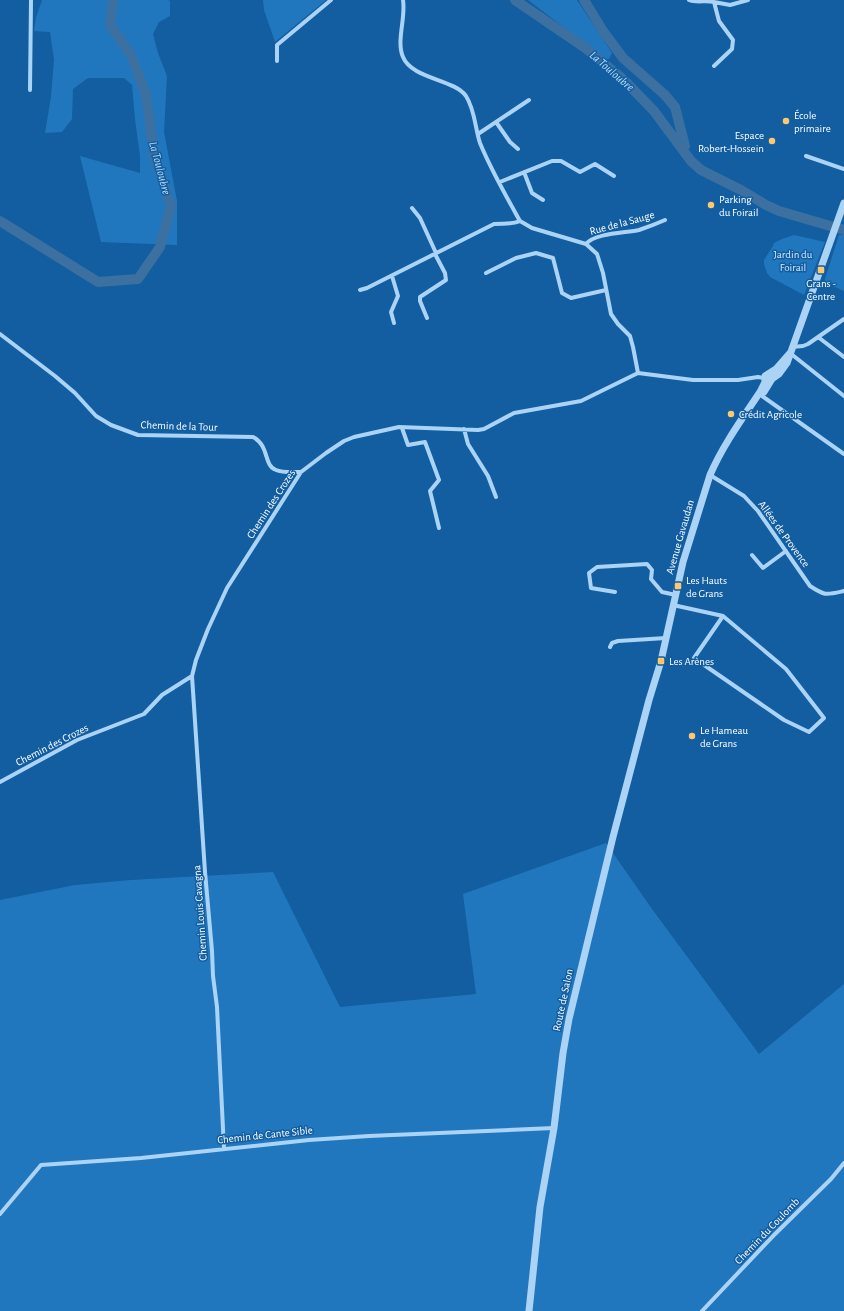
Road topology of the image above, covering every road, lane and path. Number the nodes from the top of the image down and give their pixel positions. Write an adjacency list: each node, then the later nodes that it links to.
1 (31, 0): 9 (street)
2 (331, 0): 7 (street)
3 (403, 0): 12 (street)
4 (689, 0): 6 (street)
5 (748, 0): 6 (street)
6 (714, 2): 8 (street)
7 (277, 61)
8 (714, 66)
9 (30, 90)
10 (529, 100): 11 (street)
11 (496, 122): 12 (street); 13 (street)
12 (478, 134): 18 (street)
13 (518, 149)
14 (806, 156): 15 (street)
15 (844, 169)
16 (524, 172): 17 (street); 18 (street); 19 (street)
17 (614, 176)
18 (500, 182): 23 (street)
19 (543, 200)
20 (844, 203): 35 (street)
21 (412, 208): 25 (street)
22 (665, 220): 24 (street, Rue de la Sauge)
23 (520, 221): 24 (street); 25 (street)
24 (586, 244): 29 (street)
25 (436, 254): 27 (street); 30 (street)
26 (486, 273): 29 (street)
27 (392, 276): 28 (street); 32 (street)
28 (360, 290)
29 (606, 290): 37 (street)
30 (427, 318)
31 (844, 319): 34 (street)
32 (394, 323)
33 (0, 334): 45 (street, Chemin de la Tour)
34 (818, 337): 35 (street); 36 (street)
35 (791, 350): 38 (street); 40 (street)
36 (844, 357)
37 (638, 373): 38 (street); 43 (street, Chemin des Crozes)
38 (768, 379): 39 (street, Avenue Gavaudan); 41 (street, Avenue Gavaudan)
39 (762, 396): 41 (street, Avenue Gavaudan); 44 (street)
40 (844, 396)
41 (747, 412): 46 (street, Avenue Gavaudan)
42 (402, 428): 43 (street, Chemin des Crozes); 45 (street, Chemin des Crozes); 48 (street)
43 (464, 429): 47 (street)
44 (844, 454)
45 (301, 472): 58 (street, Chemin des Crozes)
46 (710, 475): 49 (street, Allées de Provence); 53 (street, Avenue Gavaudan)
47 (496, 497)
48 (439, 528)
49 (786, 551): 50 (street); 51 (street, Allées de Provence)
50 (752, 555)
51 (844, 591)
52 (615, 592): 53 (street)
53 (676, 595): 54 (street, Avenue Gavaudan)
54 (673, 605): 55 (street); 56 (street, Avenue Gavaudan)
55 (724, 616): 55 (street)
56 (666, 638): 57 (street); 59 (street, Avenue Gavaudan)
57 (610, 647)
58 (192, 676): 60 (street, Chemin des Crozes); 62 (street, Chemin Louis Cavagna)
59 (649, 700): 61 (street, Route de Salon)
60 (0, 782)
61 (554, 1128): 62 (street, Chemin de Cante Sible); 65 (street, Route de Salon)
62 (224, 1149): 64 (street, Chemin de Cante Sible)
63 (844, 1163): 66 (street, Chemin du Coulomb)
64 (0, 1214)
65 (529, 1311)
66 (702, 1311)

